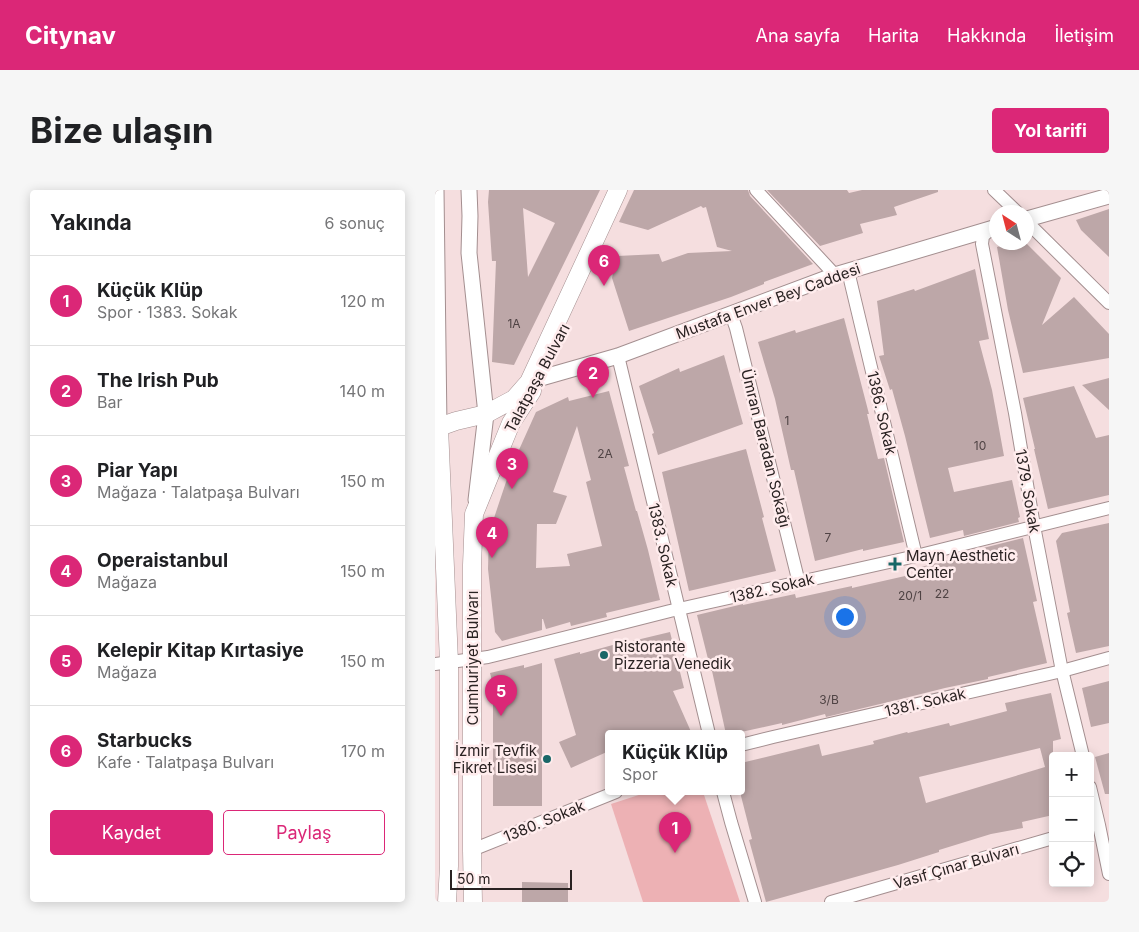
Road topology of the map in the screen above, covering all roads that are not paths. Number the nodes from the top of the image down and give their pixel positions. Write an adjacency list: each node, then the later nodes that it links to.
1 (436, 190): 20 (street, Cumhuriyet Bulvarı)
2 (469, 190): 19 (street, Cumhuriyet Bulvarı)
3 (618, 190): 19 (main road, Talatpaşa Bulvarı)
4 (629, 190): 18 (main road, Talatpaşa Bulvarı)
5 (756, 190): 14 (street)
6 (994, 190): 9 (street)
7 (1089, 196): 8 (street); 10 (street)
8 (1109, 196)
9 (1010, 205)
10 (1034, 217)
11 (1034, 227): 15 (street)
12 (989, 229): 14 (street, Mustafa Enver Bey Caddesi)
13 (989, 232): 23 (street, 1379. Sokak)
14 (841, 273): 16 (street, Mustafa Enver Bey Caddesi); 24 (street, 1386. Sokak)
15 (1109, 303)
16 (731, 314): 17 (street, Mustafa Enver Bey Caddesi); 25 (street, Ümran Baradan Sokağı)
17 (618, 356): 18 (street, Mustafa Enver Bey Caddesi); 26 (street, 1383. Sokak)
18 (541, 378): 22 (main road, Talatpaşa Bulvarı)
19 (486, 414): 20 (main road); 22 (street, Cumhuriyet Bulvarı)
20 (437, 427): 29 (main road, Cumhuriyet Bulvarı)
21 (1109, 508): 23 (street, 1382. Sokak)
22 (474, 514): 28 (main road, Cumhuriyet Bulvarı)
23 (1034, 526): 24 (street, 1382. Sokak); 30 (street, 1379. Sokak)
24 (916, 556): 25 (street, 1382. Sokak)
25 (799, 583): 26 (street, 1382. Sokak)
26 (679, 609): 28 (street, 1382. Sokak); 31 (street, 1383. Sokak)
27 (1109, 658): 30 (street, 1381. Sokak)
28 (473, 660): 29 (street, 1382. Sokak); 39 (main road, Cumhuriyet Bulvarı)
29 (442, 663): 41 (main road, Cumhuriyet Bulvarı)
30 (1062, 672): 32 (street, 1381. Sokak); 33 (street, 1379. Sokak)
31 (708, 730)
32 (745, 744)
33 (1082, 752)
34 (609, 795): 39 (street, 1380. Sokak)
35 (724, 795): 43 (street)
36 (1093, 797): 37 (street)
37 (1100, 825): 40 (street)
38 (1049, 839): 44 (street, Vasıf Çınar Bulvarı)
39 (472, 850): 42 (main road, Cumhuriyet Bulvarı)
40 (1109, 874)
41 (447, 902)
42 (473, 902)
43 (755, 902)
44 (831, 902)

